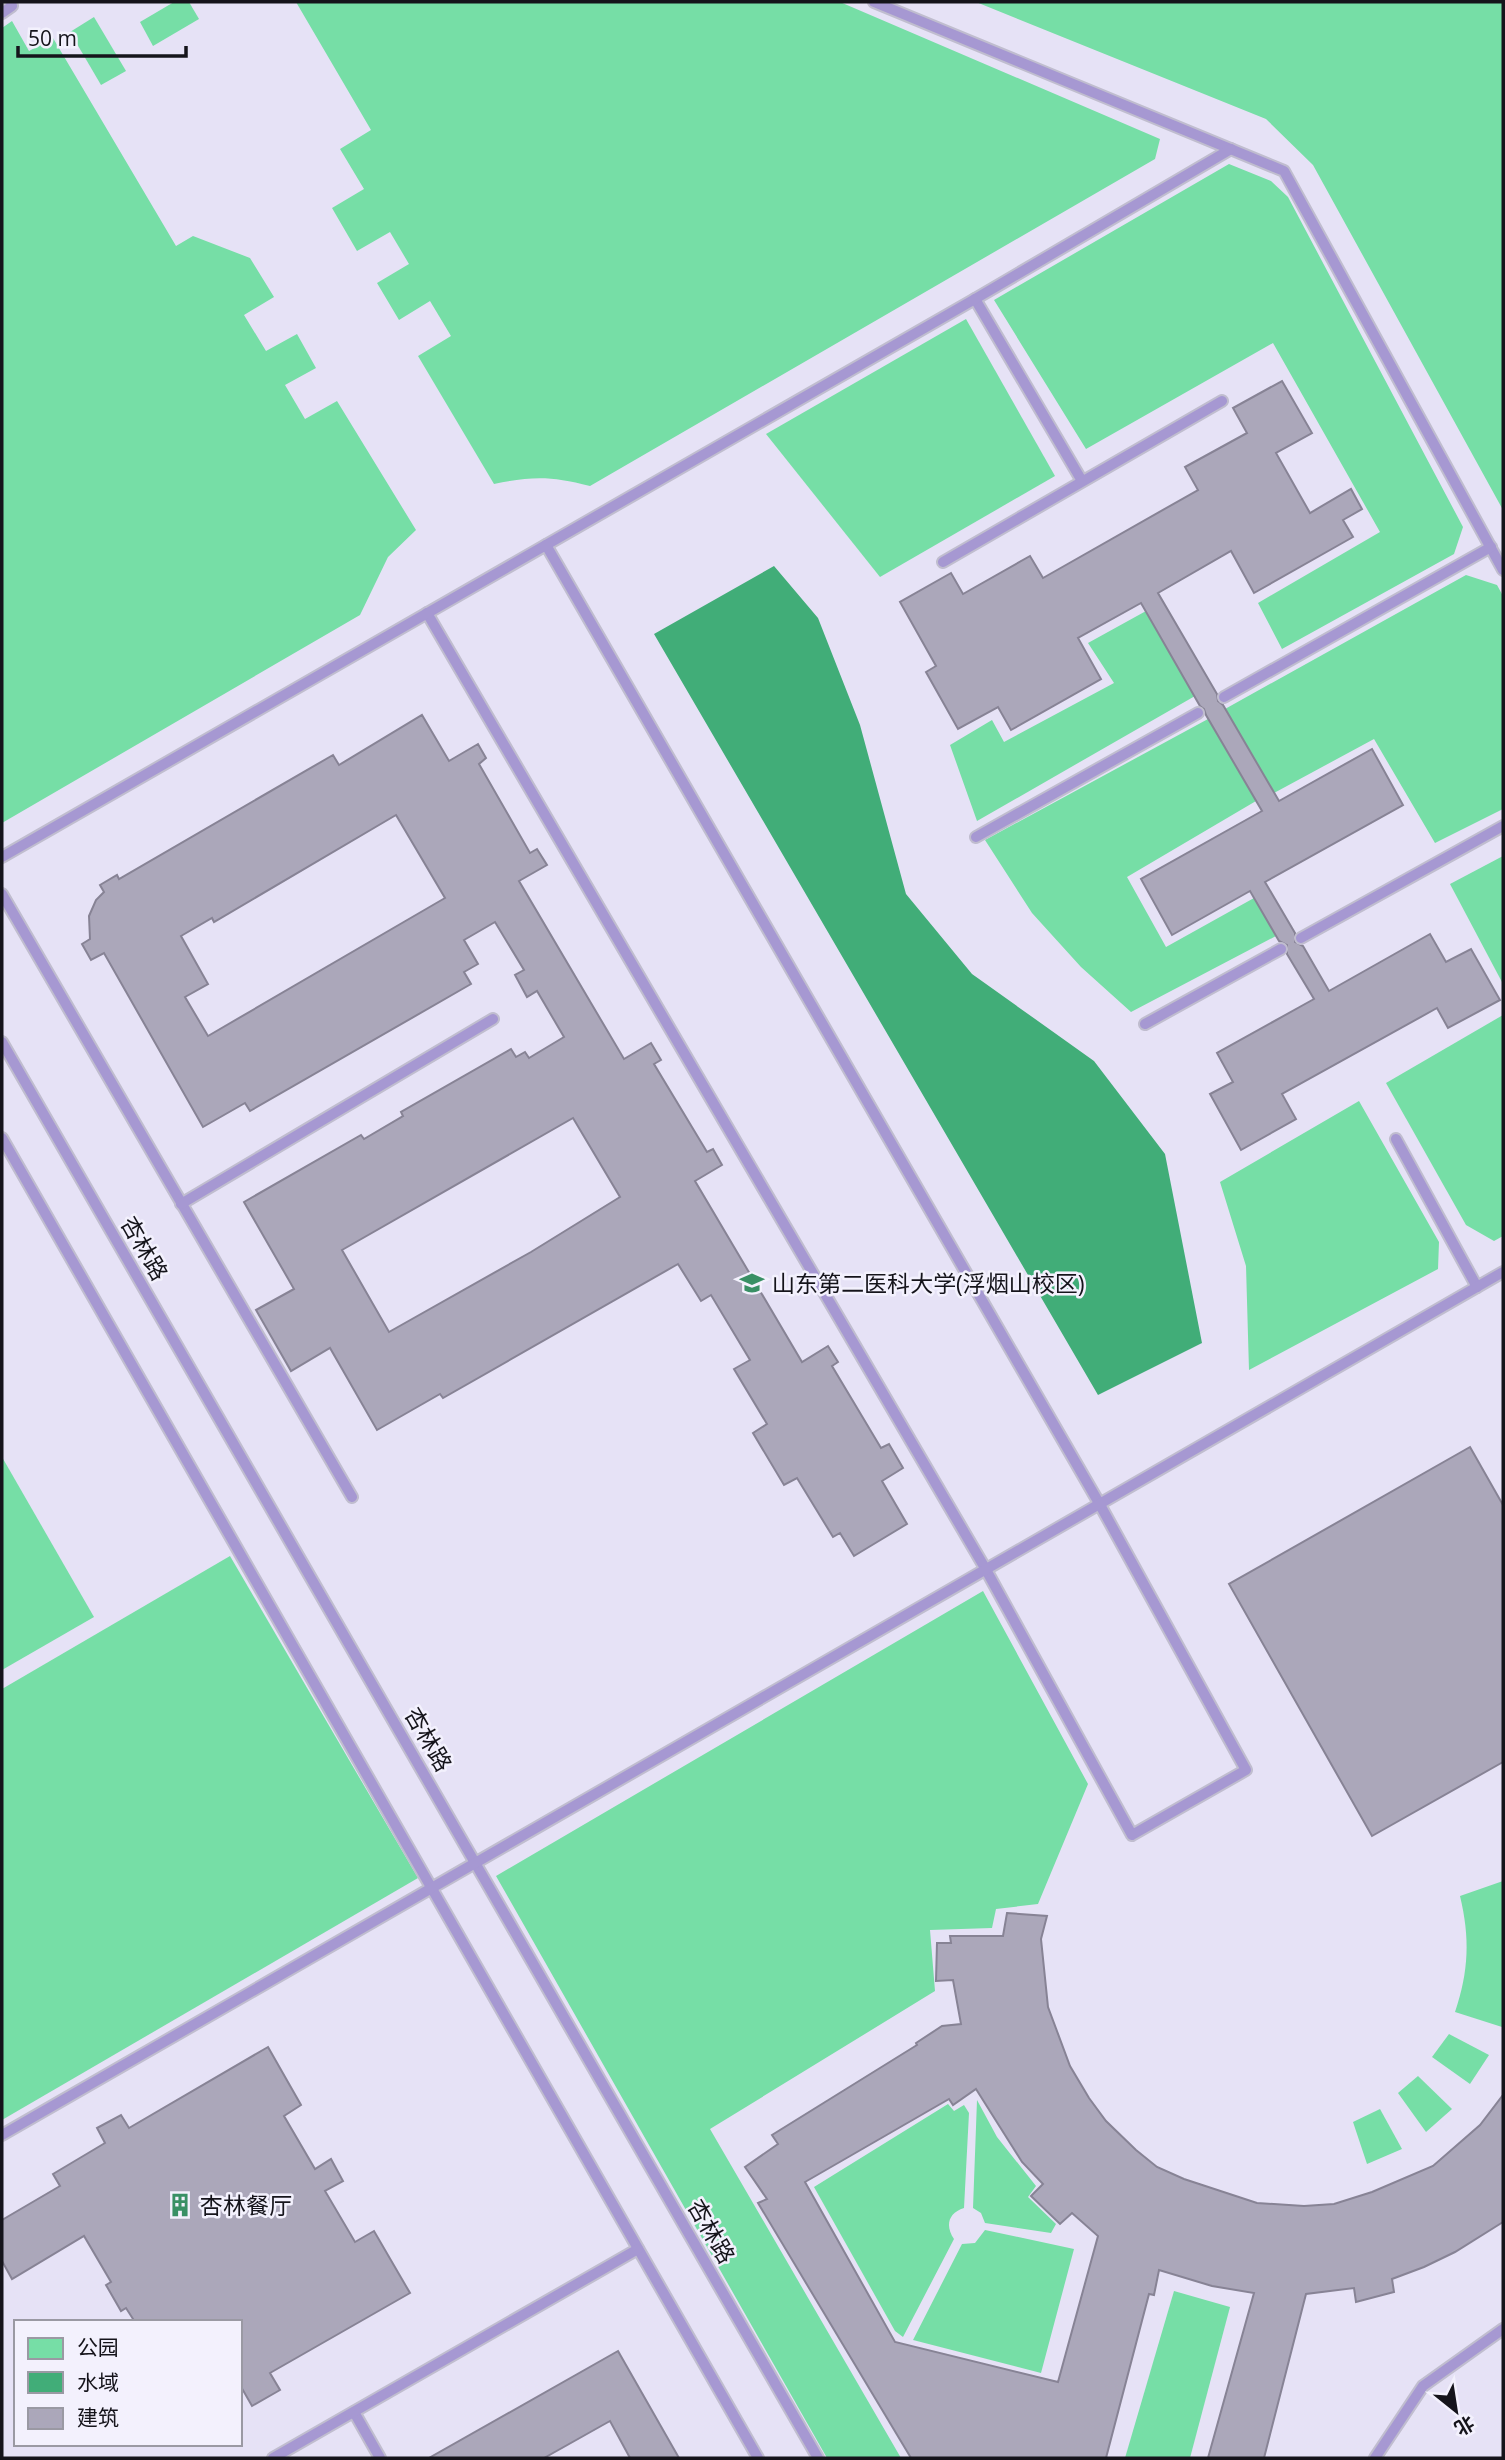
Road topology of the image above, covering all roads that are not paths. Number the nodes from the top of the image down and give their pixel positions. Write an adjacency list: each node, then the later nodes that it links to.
1 (874, 2): 4 (lane)
2 (14, 3): 3 (lane)
3 (2, 13)
4 (1231, 149): 5 (lane); 9 (lane)
5 (975, 299): 7 (lane); 8 (lane)
6 (1222, 401): 7 (lane)
7 (1082, 481): 10 (lane)
8 (546, 545): 12 (lane); 30 (lane)
9 (1491, 547): 11 (lane); 13 (lane)
10 (943, 562)
11 (1503, 570)
12 (426, 613): 17 (lane); 31 (lane)
13 (1224, 697)
14 (1198, 713): 16 (lane)
15 (1503, 826): 19 (lane)
16 (976, 837)
17 (2, 857)
18 (2, 894): 26 (lane)
19 (1301, 938)
20 (1281, 949): 22 (lane)
21 (493, 1019): 26 (lane)
22 (1145, 1024)
23 (2, 1042): 32 (lane, 杏林路)
24 (2, 1138): 33 (lane)
25 (1396, 1139): 28 (lane)
26 (181, 1204): 29 (lane)
27 (1503, 1272): 28 (lane)
28 (1477, 1287): 30 (lane)
29 (352, 1497)
30 (1099, 1503): 31 (lane); 31 (lane)
31 (985, 1569): 32 (lane)
32 (476, 1862): 33 (lane); 41 (lane, 杏林路)
33 (431, 1888): 34 (lane); 35 (lane)
34 (2, 2135)
35 (638, 2249): 37 (lane); 40 (lane)
36 (1503, 2329): 42 (lane)
37 (354, 2412): 38 (lane); 39 (lane)
38 (273, 2458)
39 (380, 2458)
40 (758, 2458)
41 (818, 2458)
42 (1375, 2458)

